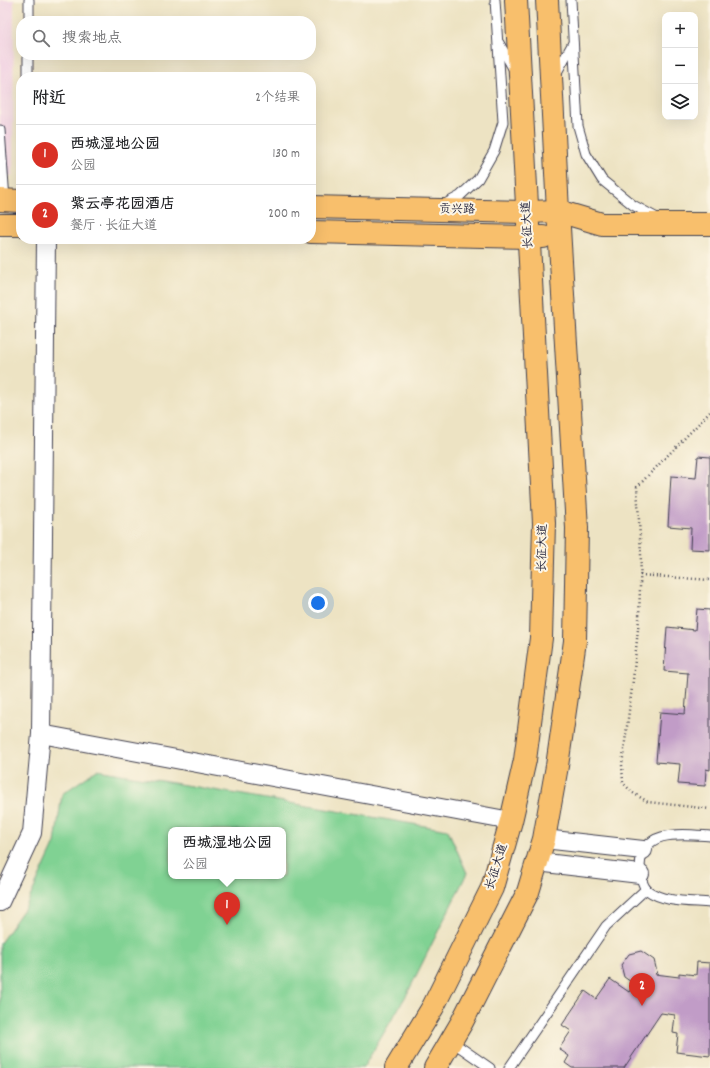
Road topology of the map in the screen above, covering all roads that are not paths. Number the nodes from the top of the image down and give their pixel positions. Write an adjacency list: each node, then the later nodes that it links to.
1 (28, 0): 6 (lane)
2 (495, 0): 7 (lane)
3 (516, 0): 12 (main road, 长征大道)
4 (547, 0): 11 (main road)
5 (571, 0): 8 (lane)
6 (28, 16)
7 (498, 40): 12 (lane); 16 (lane)
8 (573, 43): 11 (lane); 20 (lane)
9 (28, 60): 10 (lane)
10 (28, 72)
11 (551, 82): 17 (main road)
12 (520, 83): 18 (main road, 长征大道)
13 (0, 130): 14 (lane)
14 (9, 200)
15 (316, 207): 16 (main road, 贡兴路)
16 (434, 210): 18 (main road, 贡兴路)
17 (558, 211): 18 (main road, 贡兴路); 19 (main road, 贡兴路); 25 (main road)
18 (527, 212): 26 (main road, 长征大道)
19 (602, 224): 20 (main road, 贡兴路); 25 (main road, 贡兴路)
20 (666, 224): 21 (main road, 贡兴路)
21 (710, 224)
22 (0, 225): 23 (main road)
23 (16, 225)
24 (316, 232): 26 (main road, 贡兴路)
25 (559, 236): 26 (main road, 贡兴路); 31 (main road)
26 (528, 238): 29 (main road, 长征大道)
27 (46, 244): 28 (street)
28 (41, 734): 29 (street); 35 (street)
29 (512, 821): 38 (main road, 长征大道)
30 (710, 836): 32 (lane)
31 (544, 839): 32 (street); 33 (main road)
32 (643, 850): 34 (lane)
33 (537, 862): 34 (street); 37 (main road)
34 (643, 882): 36 (lane); 41 (lane)
35 (0, 902)
36 (710, 903)
37 (451, 1041): 39 (main road); 40 (lane)
38 (396, 1068)
39 (435, 1068)
40 (490, 1068)
41 (509, 1068)

